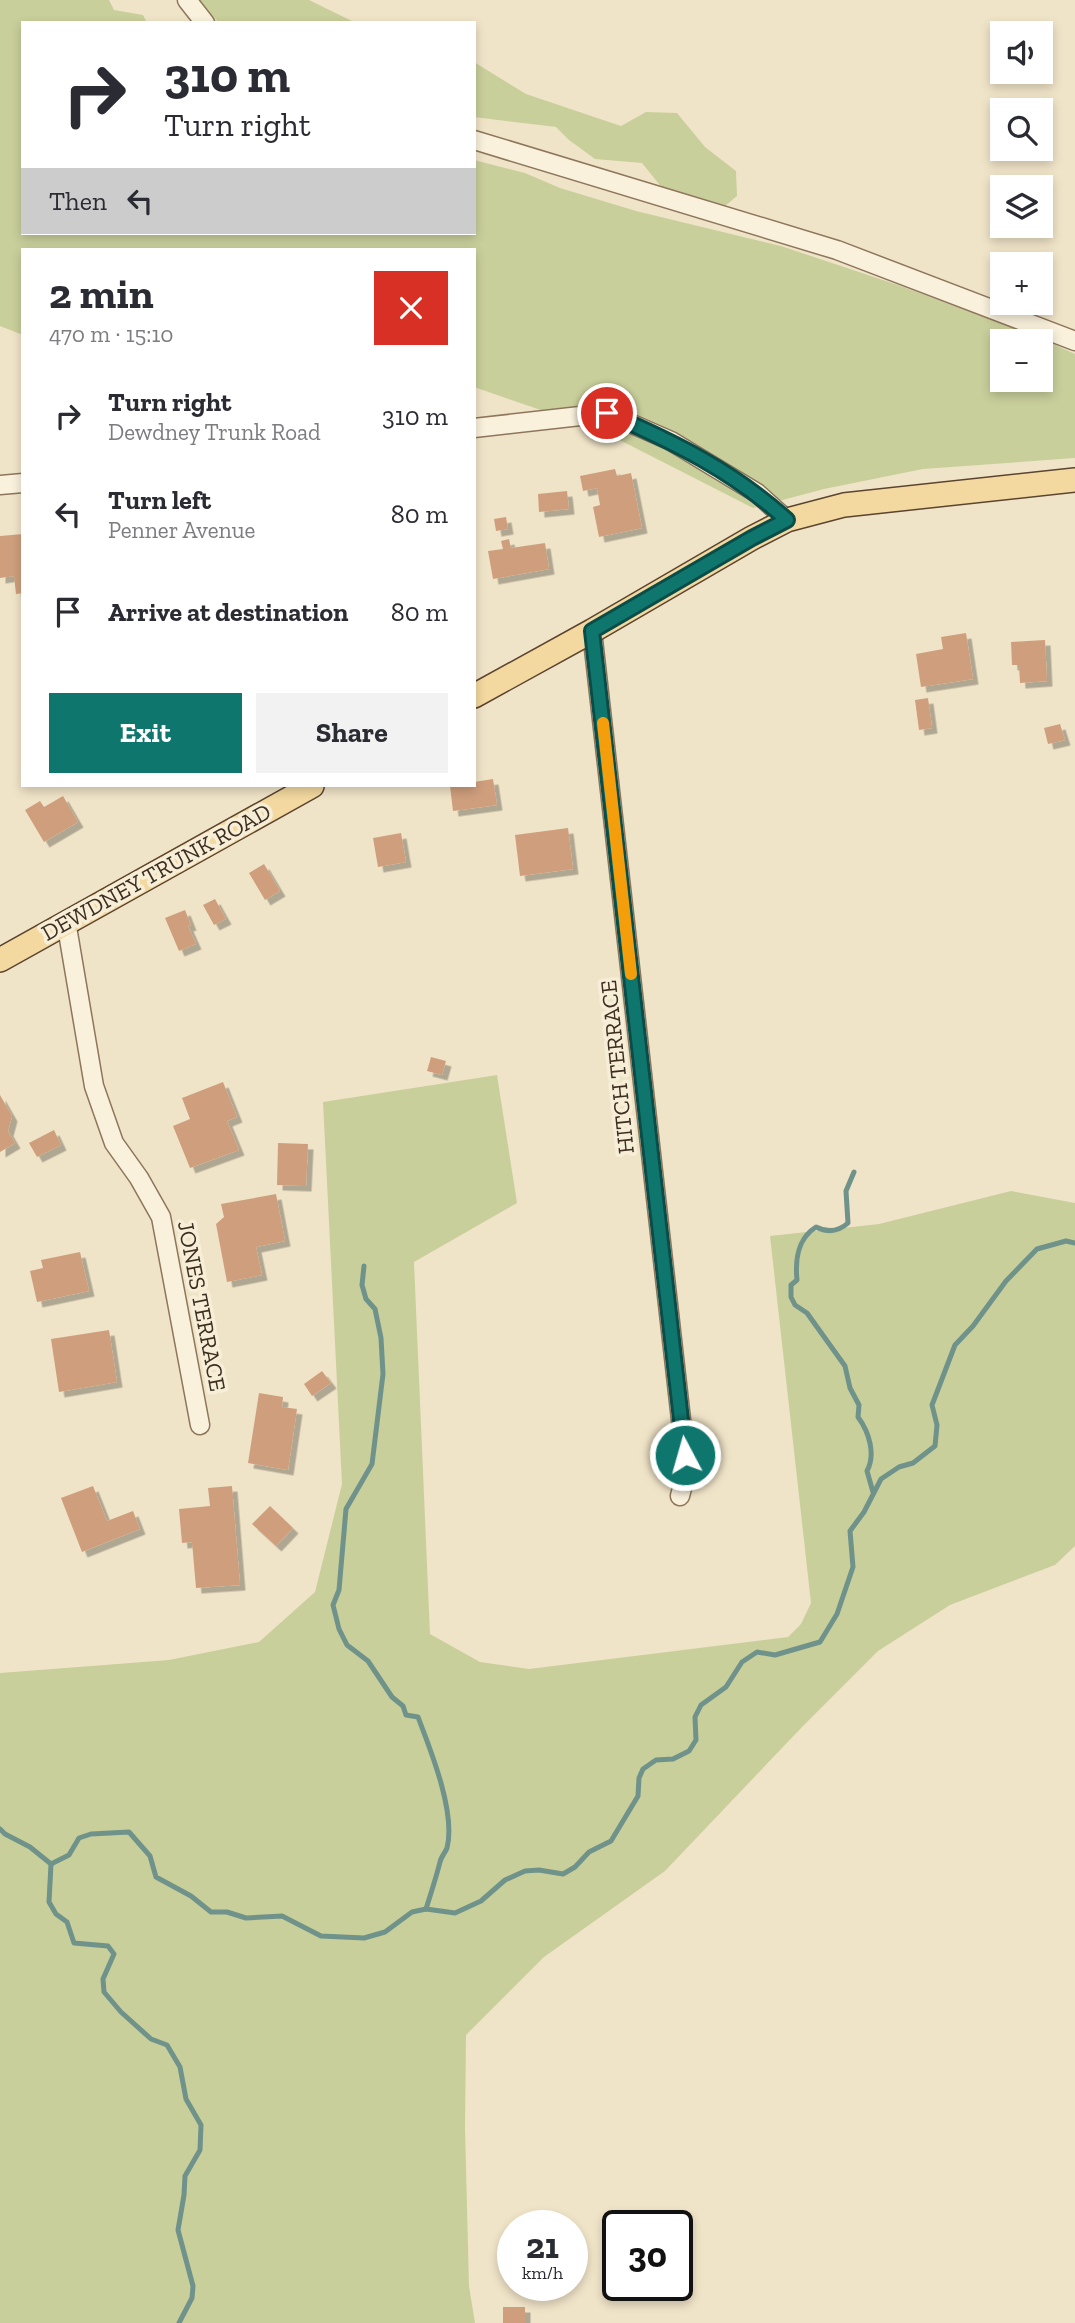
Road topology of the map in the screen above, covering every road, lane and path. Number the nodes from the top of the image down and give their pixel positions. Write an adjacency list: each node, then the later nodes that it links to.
1 (187, 0): 2 (street)
2 (203, 21)
3 (476, 141): 4 (street)
4 (1075, 341)
5 (476, 428): 9 (street)
6 (1075, 480): 9 (main road)
7 (21, 483): 8 (street)
8 (0, 485)
9 (787, 520): 10 (main road)
10 (592, 631): 11 (main road); 16 (street, HITCH TERRACE)
11 (476, 695)
12 (310, 787): 13 (main road, DEWDNEY TRUNK ROAD)
13 (66, 921): 14 (main road, DEWDNEY TRUNK ROAD); 15 (street, JONES TERRACE)
14 (0, 960)
15 (200, 1425)
16 (680, 1496)

